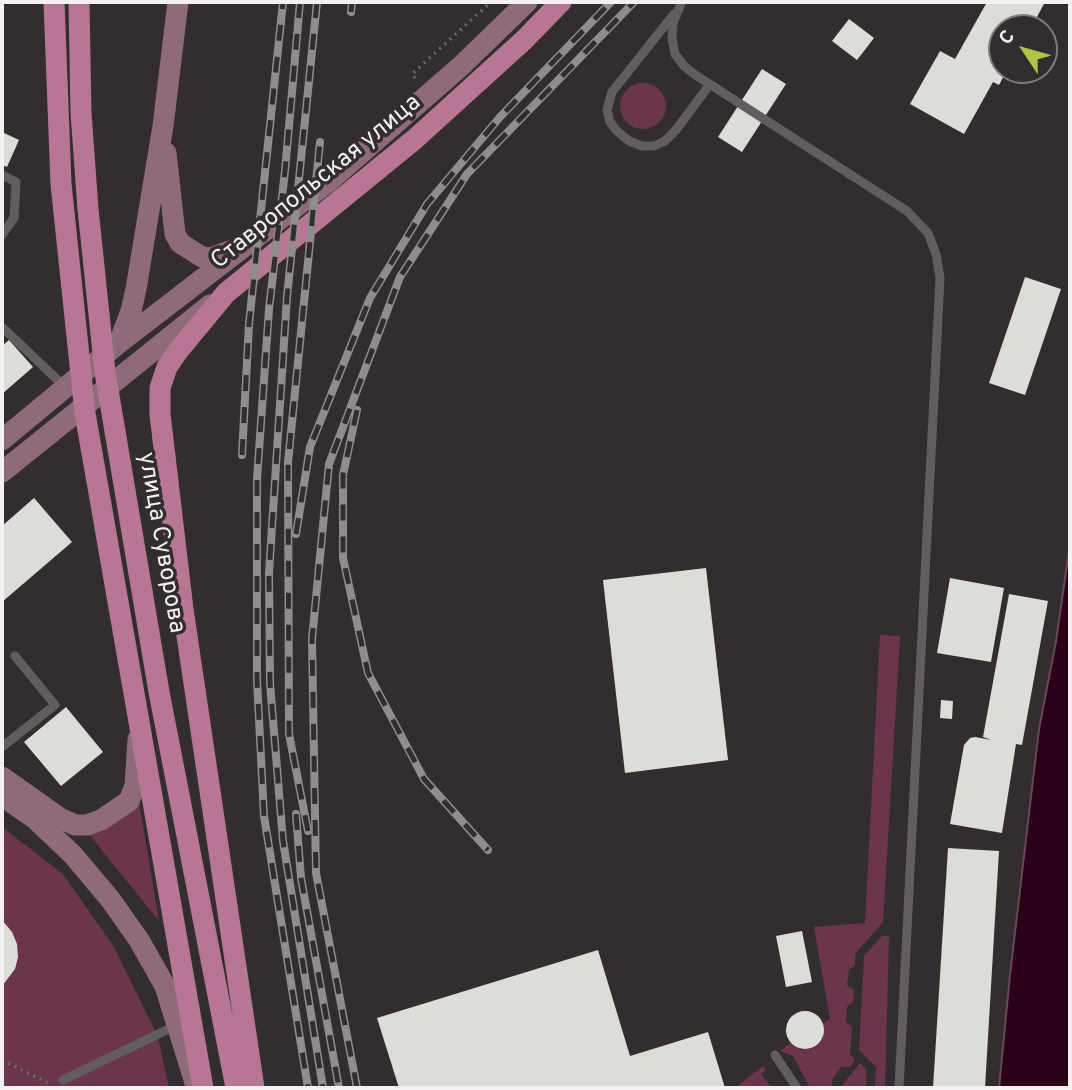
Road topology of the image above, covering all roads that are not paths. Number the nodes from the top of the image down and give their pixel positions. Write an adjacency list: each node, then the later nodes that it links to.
1 (54, 2): 19 (main road)
2 (79, 2): 28 (main road, улица Суворова)
3 (178, 2): 8 (main road)
4 (527, 2): 11 (main road, Ставропольская улица)
5 (561, 2): 12 (main road, Ставропольская улица)
6 (682, 3): 7 (lane); 7 (lane)
7 (710, 85): 31 (lane)
8 (163, 126): 11 (main road, Ставропольская улица); 14 (main road)
9 (2, 175): 10 (lane)
10 (2, 235)
11 (256, 238): 14 (main road, Ставропольская улица)
12 (226, 293): 17 (main road, Ставропольская улица); 29 (main road, улица Суворова)
13 (2, 324): 15 (lane)
14 (119, 343): 15 (main road, Ставропольская улица)
15 (65, 387): 16 (main road, Ставропольская улица)
16 (2, 440)
17 (2, 472)
18 (15, 656): 20 (lane)
19 (139, 730): 21 (main road); 27 (main road)
20 (2, 747)
21 (2, 777)
22 (2, 796): 23 (main road)
23 (177, 1025): 25 (lane); 26 (main road)
24 (775, 1055): 30 (lane)
25 (63, 1080)
26 (197, 1088)
27 (203, 1088)
28 (236, 1088)
29 (254, 1088)
30 (797, 1088)
31 (899, 1088)

